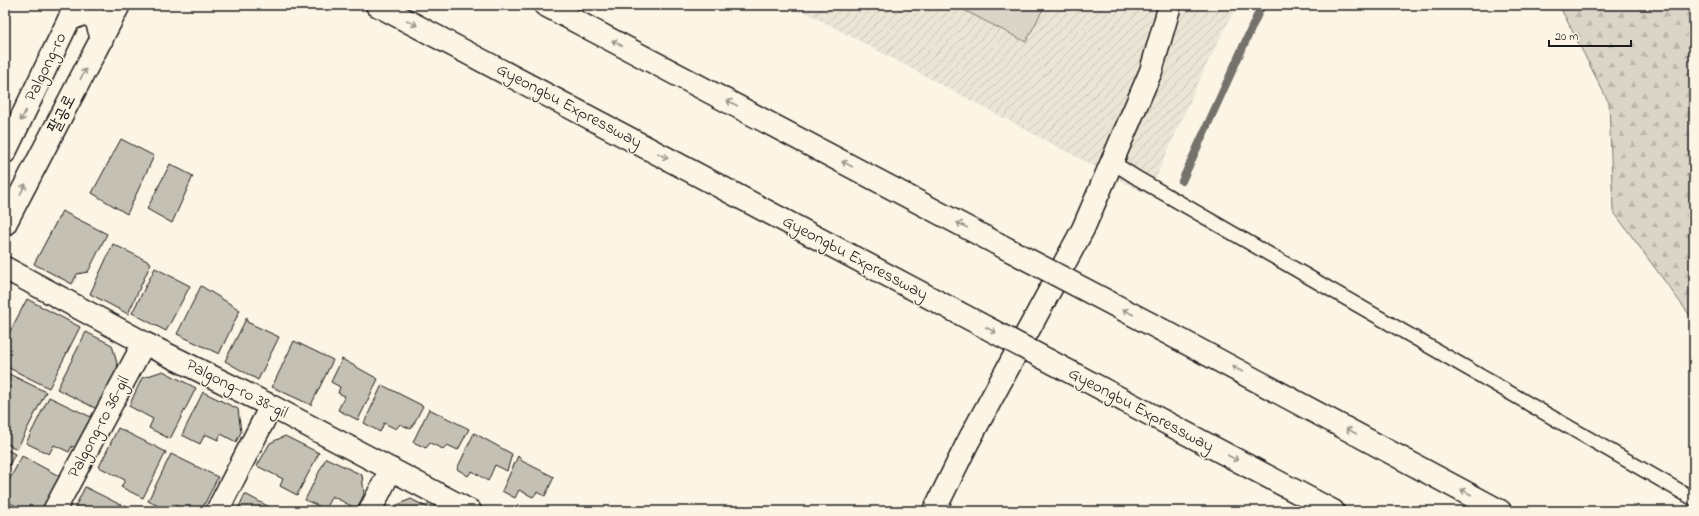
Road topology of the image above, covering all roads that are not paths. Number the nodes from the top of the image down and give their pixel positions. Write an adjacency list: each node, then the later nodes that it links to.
1 (119, 5): 6 (main road, 팔공로)
2 (377, 5): 20 (main road, Gyeongbu Expressway, one-way to 20, bridge)
3 (545, 5): 21 (main road, one-way to 3, bridge)
4 (1170, 5): 8 (main road)
5 (73, 12): 6 (main road); 7 (main road, Palgong-ro, one-way to 7)
6 (102, 39): 9 (main road, 팔공로, one-way to 6)
7 (5, 152)
8 (1112, 162): 14 (lane); 19 (main road)
9 (5, 224)
10 (5, 268): 11 (main road, Palgong-ro 38-gil)
11 (144, 343): 12 (main road, Palgong-ro 38-gil); 15 (main road, Palgong-ro 36-gil)
12 (271, 406): 13 (main road, Palgong-ro 38-gil); 16 (main road)
13 (391, 469): 17 (main road); 18 (main road, Palgong-ro 38-gil)
14 (1694, 499)
15 (54, 511)
16 (218, 511)
17 (370, 511)
18 (470, 511)
19 (934, 511)
20 (1332, 511)
21 (1500, 511)

